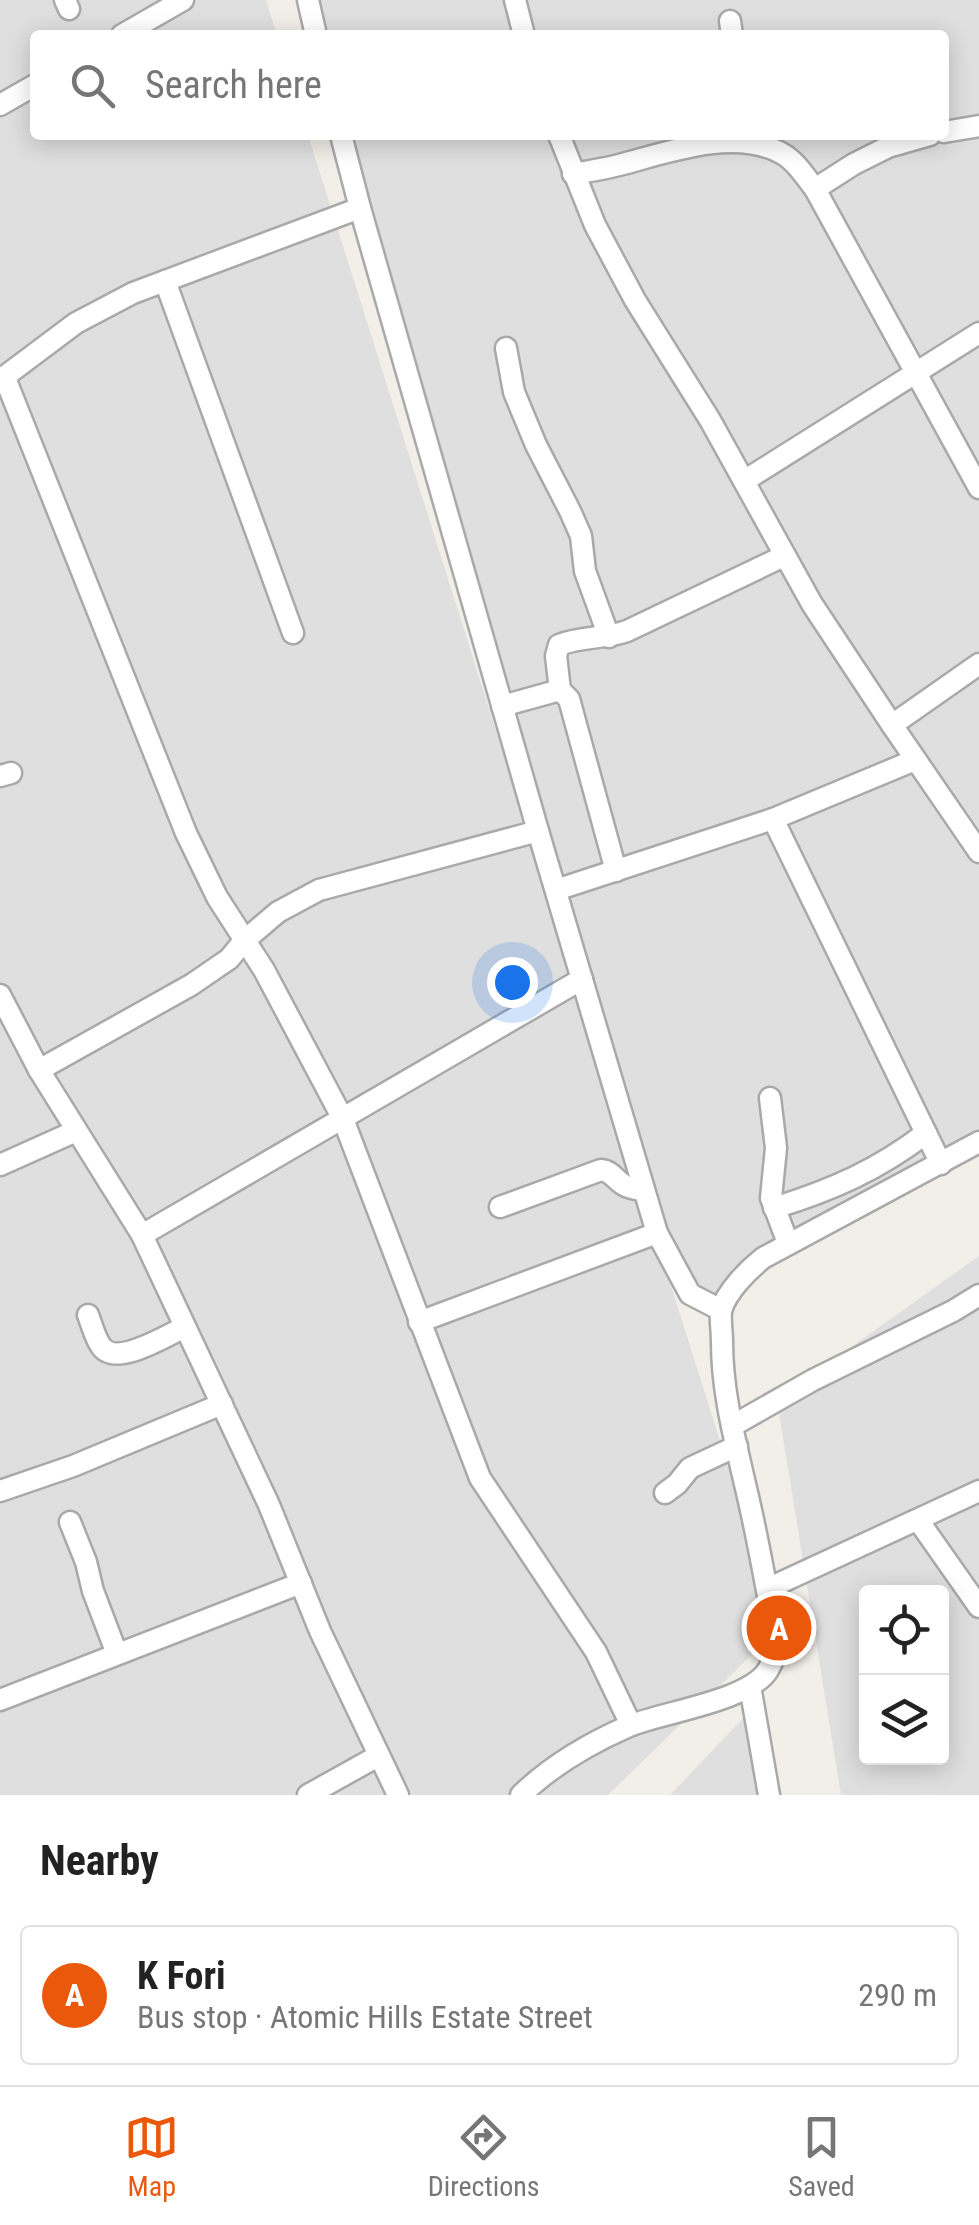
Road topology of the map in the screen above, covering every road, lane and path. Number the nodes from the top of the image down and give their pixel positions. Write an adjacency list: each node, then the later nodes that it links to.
1 (183, 0): 4 (street)
2 (308, 0): 5 (street)
3 (515, 0): 6 (street)
4 (131, 30)
5 (315, 30)
6 (523, 30)
7 (30, 87): 8 (street)
8 (0, 104)
9 (979, 126): 10 (street)
10 (949, 131)
11 (343, 140): 17 (street)
12 (561, 140): 15 (street)
13 (755, 140): 15 (street); 16 (street)
14 (912, 140): 16 (street)
15 (574, 174): 23 (street)
16 (815, 189): 21 (street)
17 (360, 208): 18 (street); 30 (street)
18 (165, 281): 22 (street); 26 (street)
19 (979, 334): 21 (street)
20 (506, 348): 27 (street)
21 (915, 375): 23 (street); 24 (street)
22 (2, 379): 38 (street)
23 (744, 481): 25 (street)
24 (979, 488)
25 (784, 556): 27 (street); 31 (street)
26 (293, 633)
27 (609, 637): 29 (street)
28 (979, 664): 31 (street)
29 (560, 690): 30 (street); 36 (street)
30 (502, 706): 34 (street)
31 (892, 726): 32 (street)
32 (916, 760): 33 (street); 35 (street)
33 (773, 820): 36 (street); 45 (street)
34 (538, 831): 37 (street); 38 (street)
35 (979, 852)
36 (616, 871): 37 (street)
37 (556, 890): 39 (street)
38 (244, 941): 41 (street); 43 (street)
39 (582, 979): 43 (street); 49 (street)
40 (0, 996): 41 (street)
41 (38, 1070): 44 (street)
42 (770, 1098): 51 (street)
43 (343, 1119): 53 (street); 58 (street)
44 (76, 1131): 48 (street); 53 (street)
45 (926, 1132): 47 (street); 51 (street)
46 (979, 1142): 47 (street)
47 (941, 1164): 54 (street)
48 (0, 1165)
49 (644, 1190): 50 (street); 52 (street)
50 (500, 1207)
51 (774, 1208): 54 (street)
52 (657, 1233): 56 (street); 58 (street)
53 (142, 1235): 59 (street)
54 (788, 1243): 56 (street)
55 (979, 1295): 61 (street)
56 (722, 1310): 61 (street)
57 (88, 1315): 59 (street)
58 (420, 1322): 73 (street)
59 (185, 1327): 60 (street)
60 (222, 1404): 62 (street); 67 (street)
61 (734, 1436): 64 (street); 68 (street)
62 (0, 1490)
63 (979, 1491): 65 (street)
64 (665, 1494)
65 (918, 1520): 68 (street); 69 (street)
66 (70, 1522): 70 (street)
67 (301, 1583): 70 (street); 74 (street)
68 (767, 1589): 71 (street)
69 (979, 1607)
70 (117, 1654): 72 (street)
71 (750, 1686): 73 (street); 78 (street)
72 (0, 1700)
73 (631, 1725): 77 (street)
74 (378, 1756): 75 (street); 76 (street)
75 (308, 1795)
76 (398, 1795)
77 (521, 1795)
78 (770, 1795)

